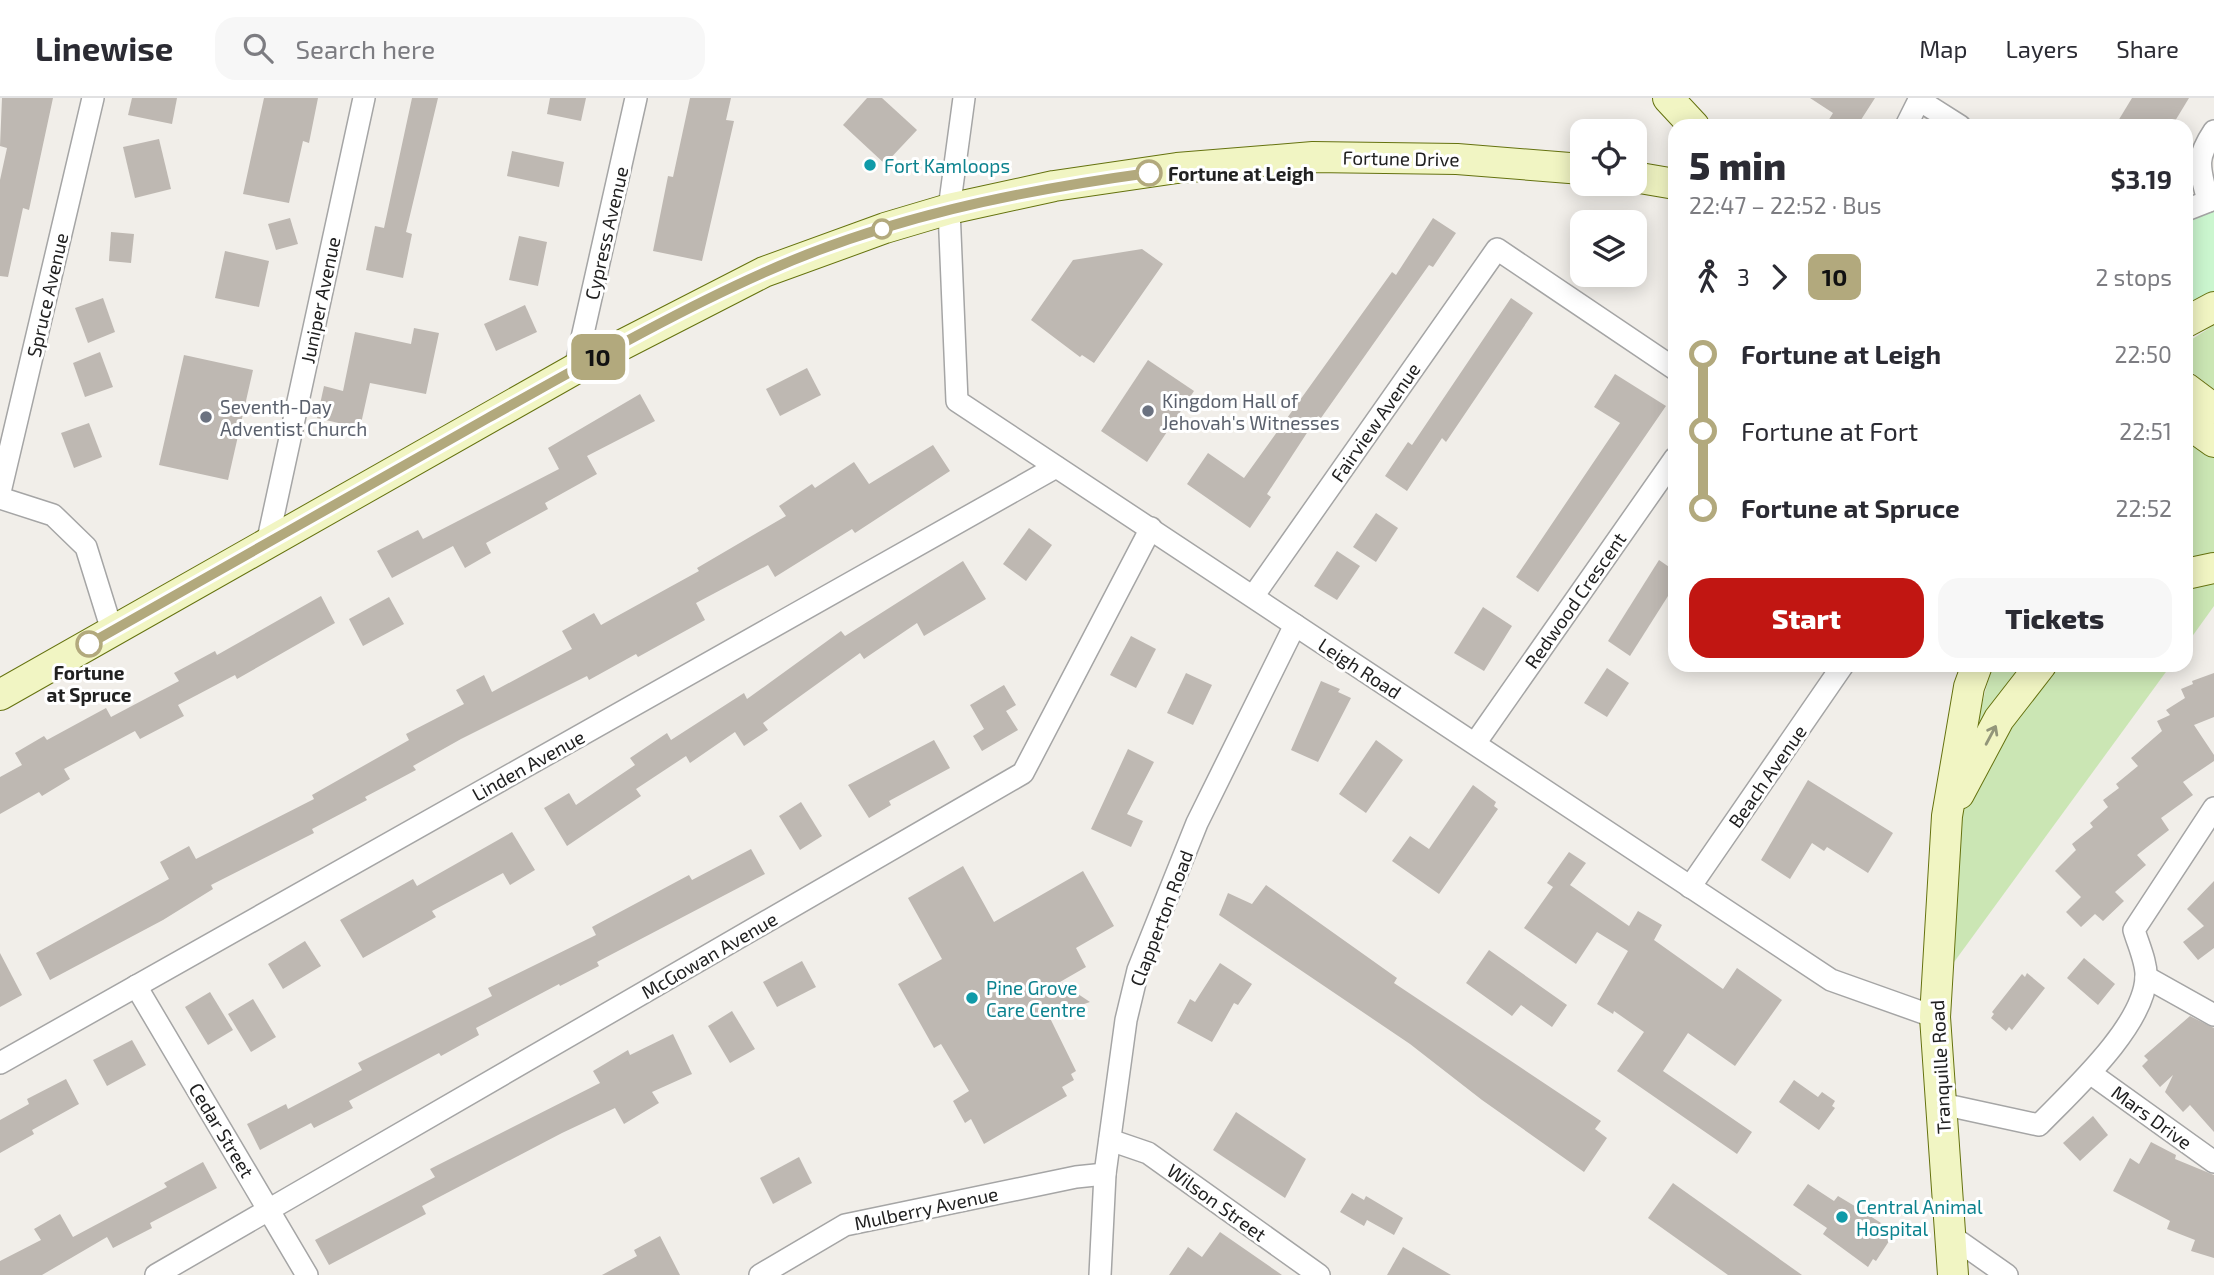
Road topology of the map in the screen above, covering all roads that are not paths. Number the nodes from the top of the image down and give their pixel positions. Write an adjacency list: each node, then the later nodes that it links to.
1 (93, 98): 25 (street, Spruce Avenue)
2 (364, 98): 28 (street, Juniper Avenue)
3 (636, 98): 18 (street, Cypress Avenue)
4 (964, 98): 16 (street)
5 (1668, 98): 7 (main road)
6 (1920, 99): 8 (street); 9 (street)
7 (1688, 119)
8 (1910, 119)
9 (1950, 119)
10 (2214, 131): 14 (street)
11 (1570, 168): 16 (main road, Fortune Drive)
12 (1647, 179): 13 (main road)
13 (1668, 183)
14 (2211, 200): 15 (street)
15 (2193, 207)
16 (949, 209): 18 (main road, Fortune Drive); 23 (street, Leigh Road)
17 (1668, 364): 31 (street, Fairview Avenue)
18 (575, 369): 28 (main road, Fortune Drive)
19 (2193, 392): 20 (main road)
20 (2214, 409)
21 (2193, 427): 22 (main road)
22 (2214, 442)
23 (1056, 467): 27 (street, Leigh Road); 43 (street, Linden Avenue)
24 (1668, 468): 38 (street, Redwood Crescent)
25 (0, 492)
26 (0, 498): 33 (street)
27 (1151, 528): 31 (street, Leigh Road); 52 (street, McGowan Avenue)
28 (267, 544): 33 (main road, Fortune Drive)
29 (2214, 568): 30 (main road)
30 (2193, 571)
31 (1254, 595): 32 (street, Leigh Road)
32 (1295, 625): 38 (street, Leigh Road); 49 (street, Clapperton Road)
33 (107, 634): 37 (main road, Fortune Drive)
34 (1838, 672): 41 (street, Beach Avenue)
35 (1974, 672): 39 (main road, Tranquille Road)
36 (2036, 672): 39 (main road, one-way to 36)
37 (0, 695)
38 (1476, 743): 41 (street, Leigh Road)
39 (1947, 816): 45 (main road, Tranquille Road)
40 (2211, 819): 42 (street)
41 (1690, 887): 45 (street, Leigh Road)
42 (2146, 977): 44 (street); 47 (street)
43 (136, 986): 46 (street, Linden Avenue); 52 (street, Cedar Street)
44 (2214, 1015)
45 (1935, 1017): 48 (main road, Tranquille Road)
46 (0, 1063)
47 (2090, 1073): 48 (street); 50 (street, Mars Drive)
48 (1942, 1104): 53 (main road, Tranquille Road)
49 (1110, 1140): 51 (street, Clapperton Road); 58 (street, Wilson Street)
50 (2214, 1162)
51 (1105, 1174): 56 (street, Mulberry Avenue); 57 (street, Clapperton Road)
52 (269, 1210): 54 (street, McGowan Avenue); 55 (street, Cedar Street)
53 (1950, 1236): 59 (main road, Tranquille Road); 60 (street)
54 (156, 1275)
55 (307, 1275)
56 (760, 1275)
57 (1100, 1275)
58 (1319, 1275)
59 (1953, 1275)
60 (2007, 1275)

